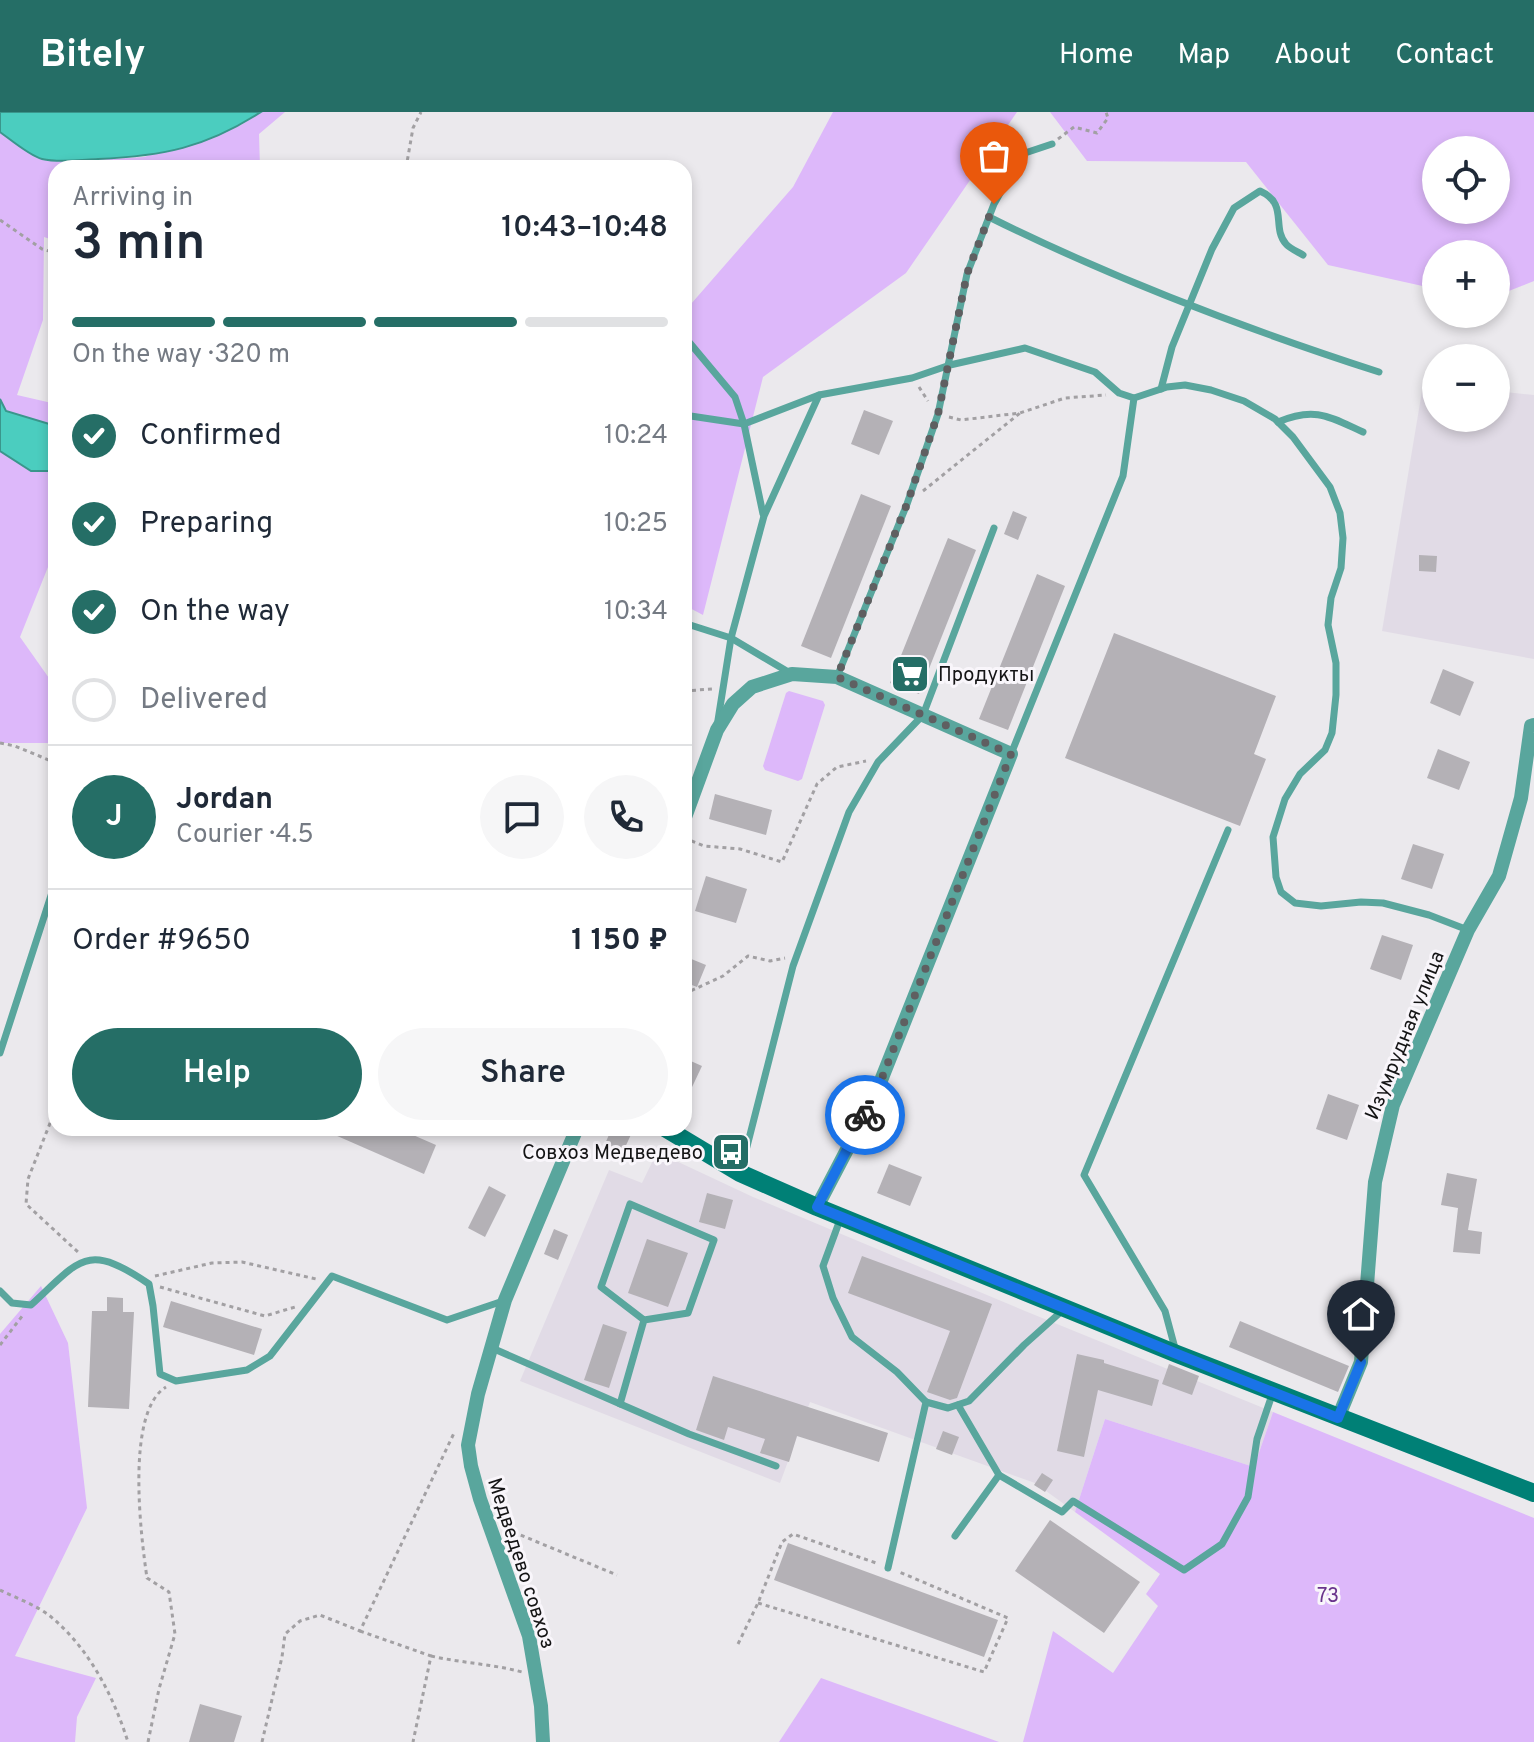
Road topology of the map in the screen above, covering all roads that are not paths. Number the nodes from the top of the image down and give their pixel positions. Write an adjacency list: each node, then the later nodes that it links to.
1 (1052, 144): 2 (lane)
2 (989, 217): 4 (lane); 6 (lane)
3 (1303, 255): 4 (lane)
4 (1189, 305): 7 (lane); 8 (lane)
5 (692, 346): 13 (lane)
6 (950, 365): 9 (lane); 10 (lane); 20 (lane)
7 (1379, 372)
8 (1161, 389): 10 (lane); 12 (lane)
9 (819, 395): 13 (lane); 15 (lane)
10 (1134, 398): 24 (lane)
11 (692, 416): 13 (lane)
12 (1278, 422): 14 (lane); 28 (lane)
13 (744, 424): 15 (lane)
14 (1363, 432)
15 (764, 516): 18 (lane)
16 (994, 528): 21 (lane)
17 (692, 626): 18 (lane)
18 (731, 638): 19 (lane); 23 (lane)
19 (792, 674): 20 (street); 23 (street)
20 (837, 677): 21 (street)
21 (923, 715): 24 (street); 32 (lane)
22 (1534, 725): 28 (street, Изумрудная улица)
23 (717, 730): 25 (street)
24 (1011, 754): 33 (street)
25 (692, 798)
26 (1228, 830): 40 (lane)
27 (48, 905): 29 (lane)
28 (1468, 930): 45 (street, Изумрудная улица)
29 (0, 1053)
30 (574, 1136): 36 (street, Медведево совхоз)
31 (678, 1136): 32 (street)
32 (740, 1173): 33 (street)
33 (817, 1207): 34 (street)
34 (841, 1217): 37 (street); 42 (lane)
35 (0, 1291): 36 (lane)
36 (505, 1300): 39 (street, Медведево совхоз)
37 (1064, 1308): 40 (street); 44 (lane)
38 (644, 1320): 38 (lane); 43 (lane)
39 (492, 1348): 43 (lane); 51 (street, Медведево совхоз)
40 (1177, 1354): 41 (street)
41 (1273, 1392): 45 (street); 47 (lane)
42 (926, 1402): 44 (lane); 50 (lane)
43 (620, 1404): 46 (lane)
44 (958, 1405): 47 (lane)
45 (1338, 1418): 48 (street)
46 (776, 1466)
47 (999, 1475): 49 (lane)
48 (1534, 1493)
49 (955, 1536)
50 (888, 1568)
51 (543, 1742)

